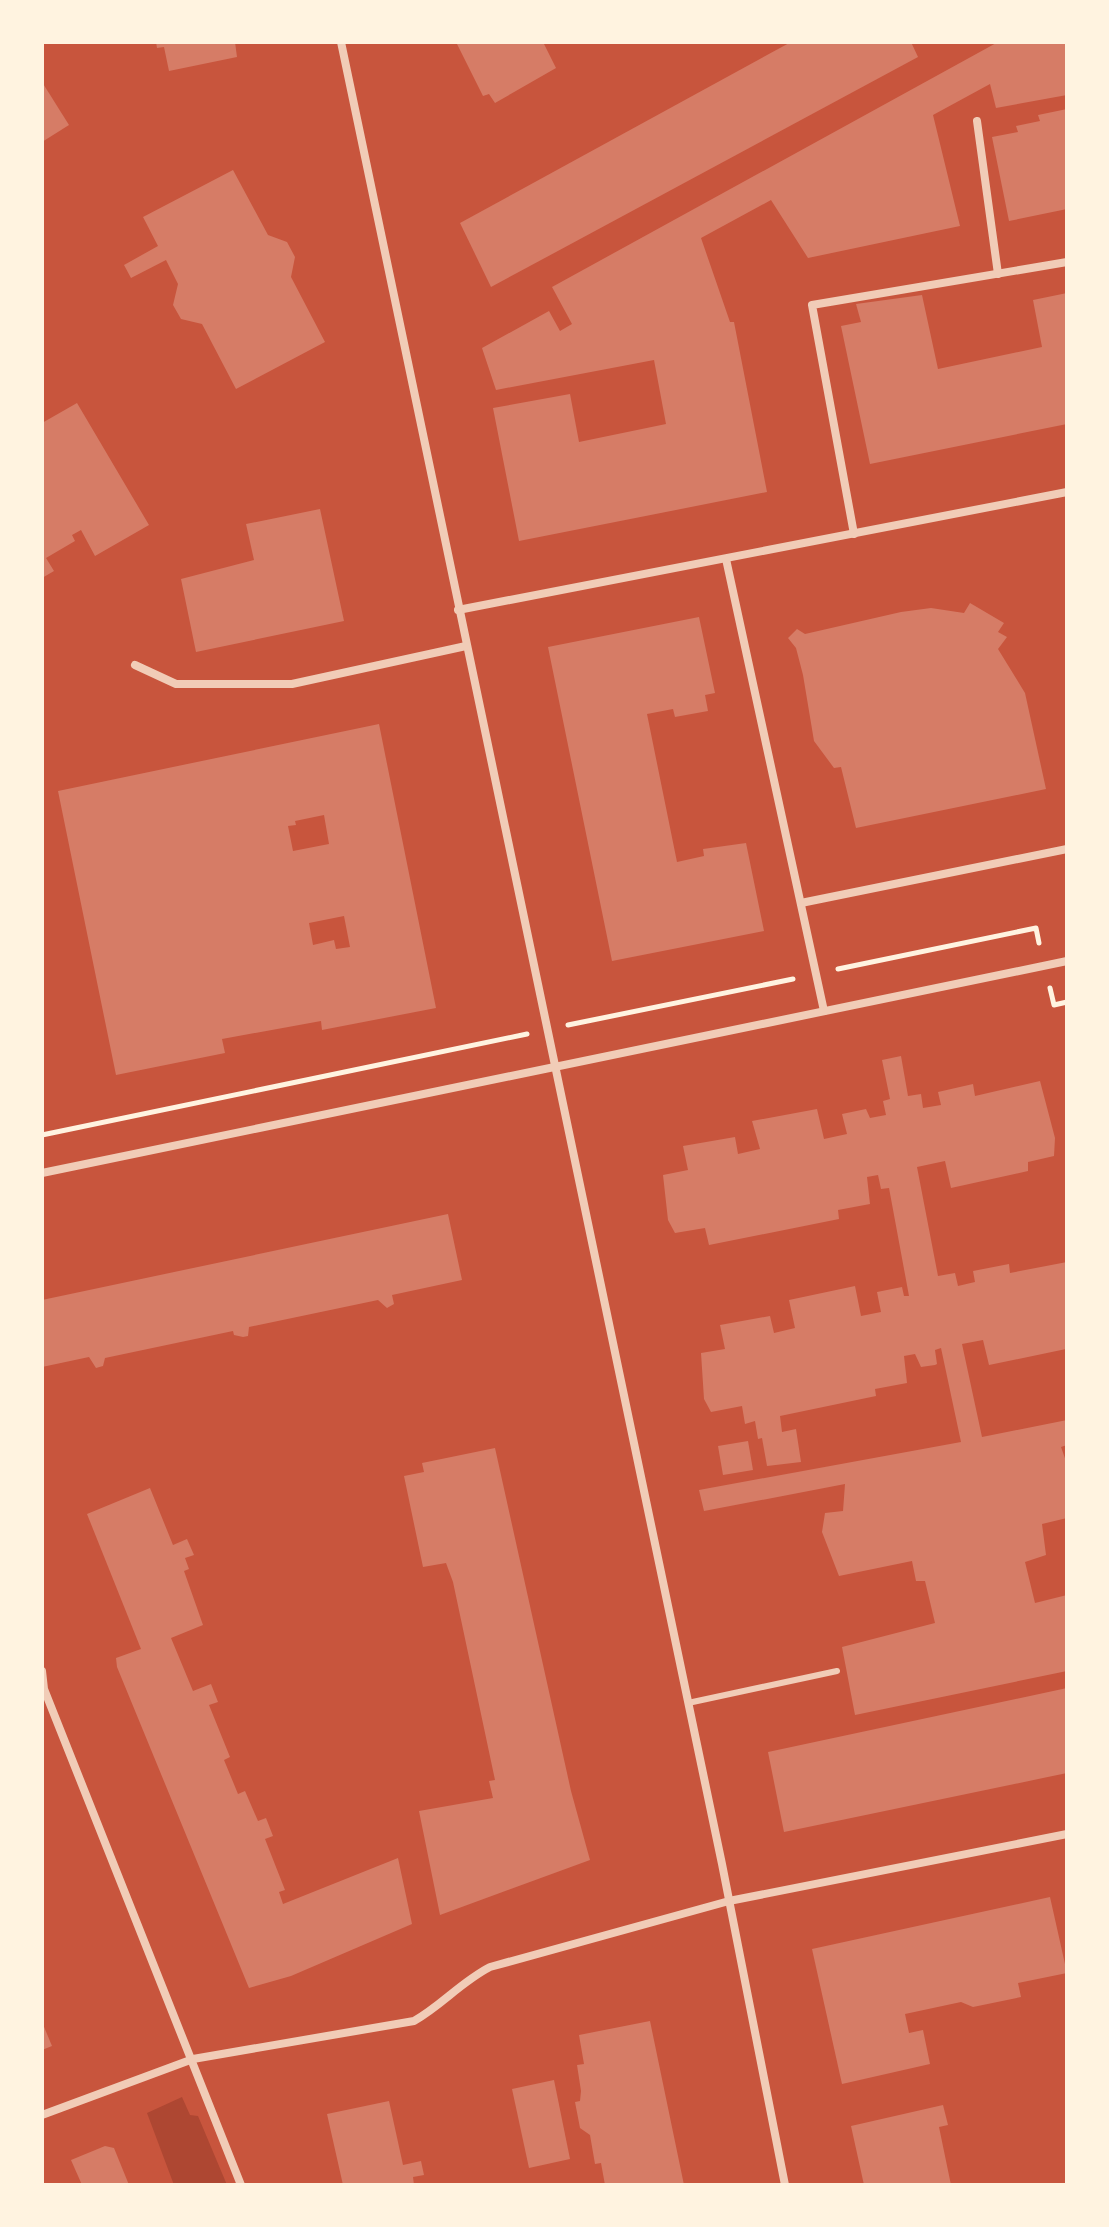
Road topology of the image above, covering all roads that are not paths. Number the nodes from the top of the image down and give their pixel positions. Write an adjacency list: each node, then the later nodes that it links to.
1 (341, 42): 8 (street)
2 (977, 121): 4 (street)
3 (1067, 262): 4 (street)
4 (998, 274): 6 (street)
5 (1067, 492): 6 (street)
6 (854, 534): 7 (street)
7 (726, 559): 8 (street); 12 (street)
8 (458, 610): 9 (street)
9 (466, 646): 10 (street); 15 (street)
10 (135, 665)
11 (1067, 849): 12 (street)
12 (801, 903): 14 (street)
13 (1067, 961): 14 (street)
14 (824, 1011): 15 (street)
15 (554, 1067): 16 (street); 19 (street)
16 (42, 1173)
17 (42, 1671): 22 (street)
18 (837, 1671): 19 (lane)
19 (688, 1703): 21 (street)
20 (1067, 1834): 21 (street)
21 (729, 1901): 22 (street); 25 (street)
22 (193, 2059): 23 (street); 24 (street)
23 (42, 2115)
24 (241, 2185)
25 (785, 2185)

